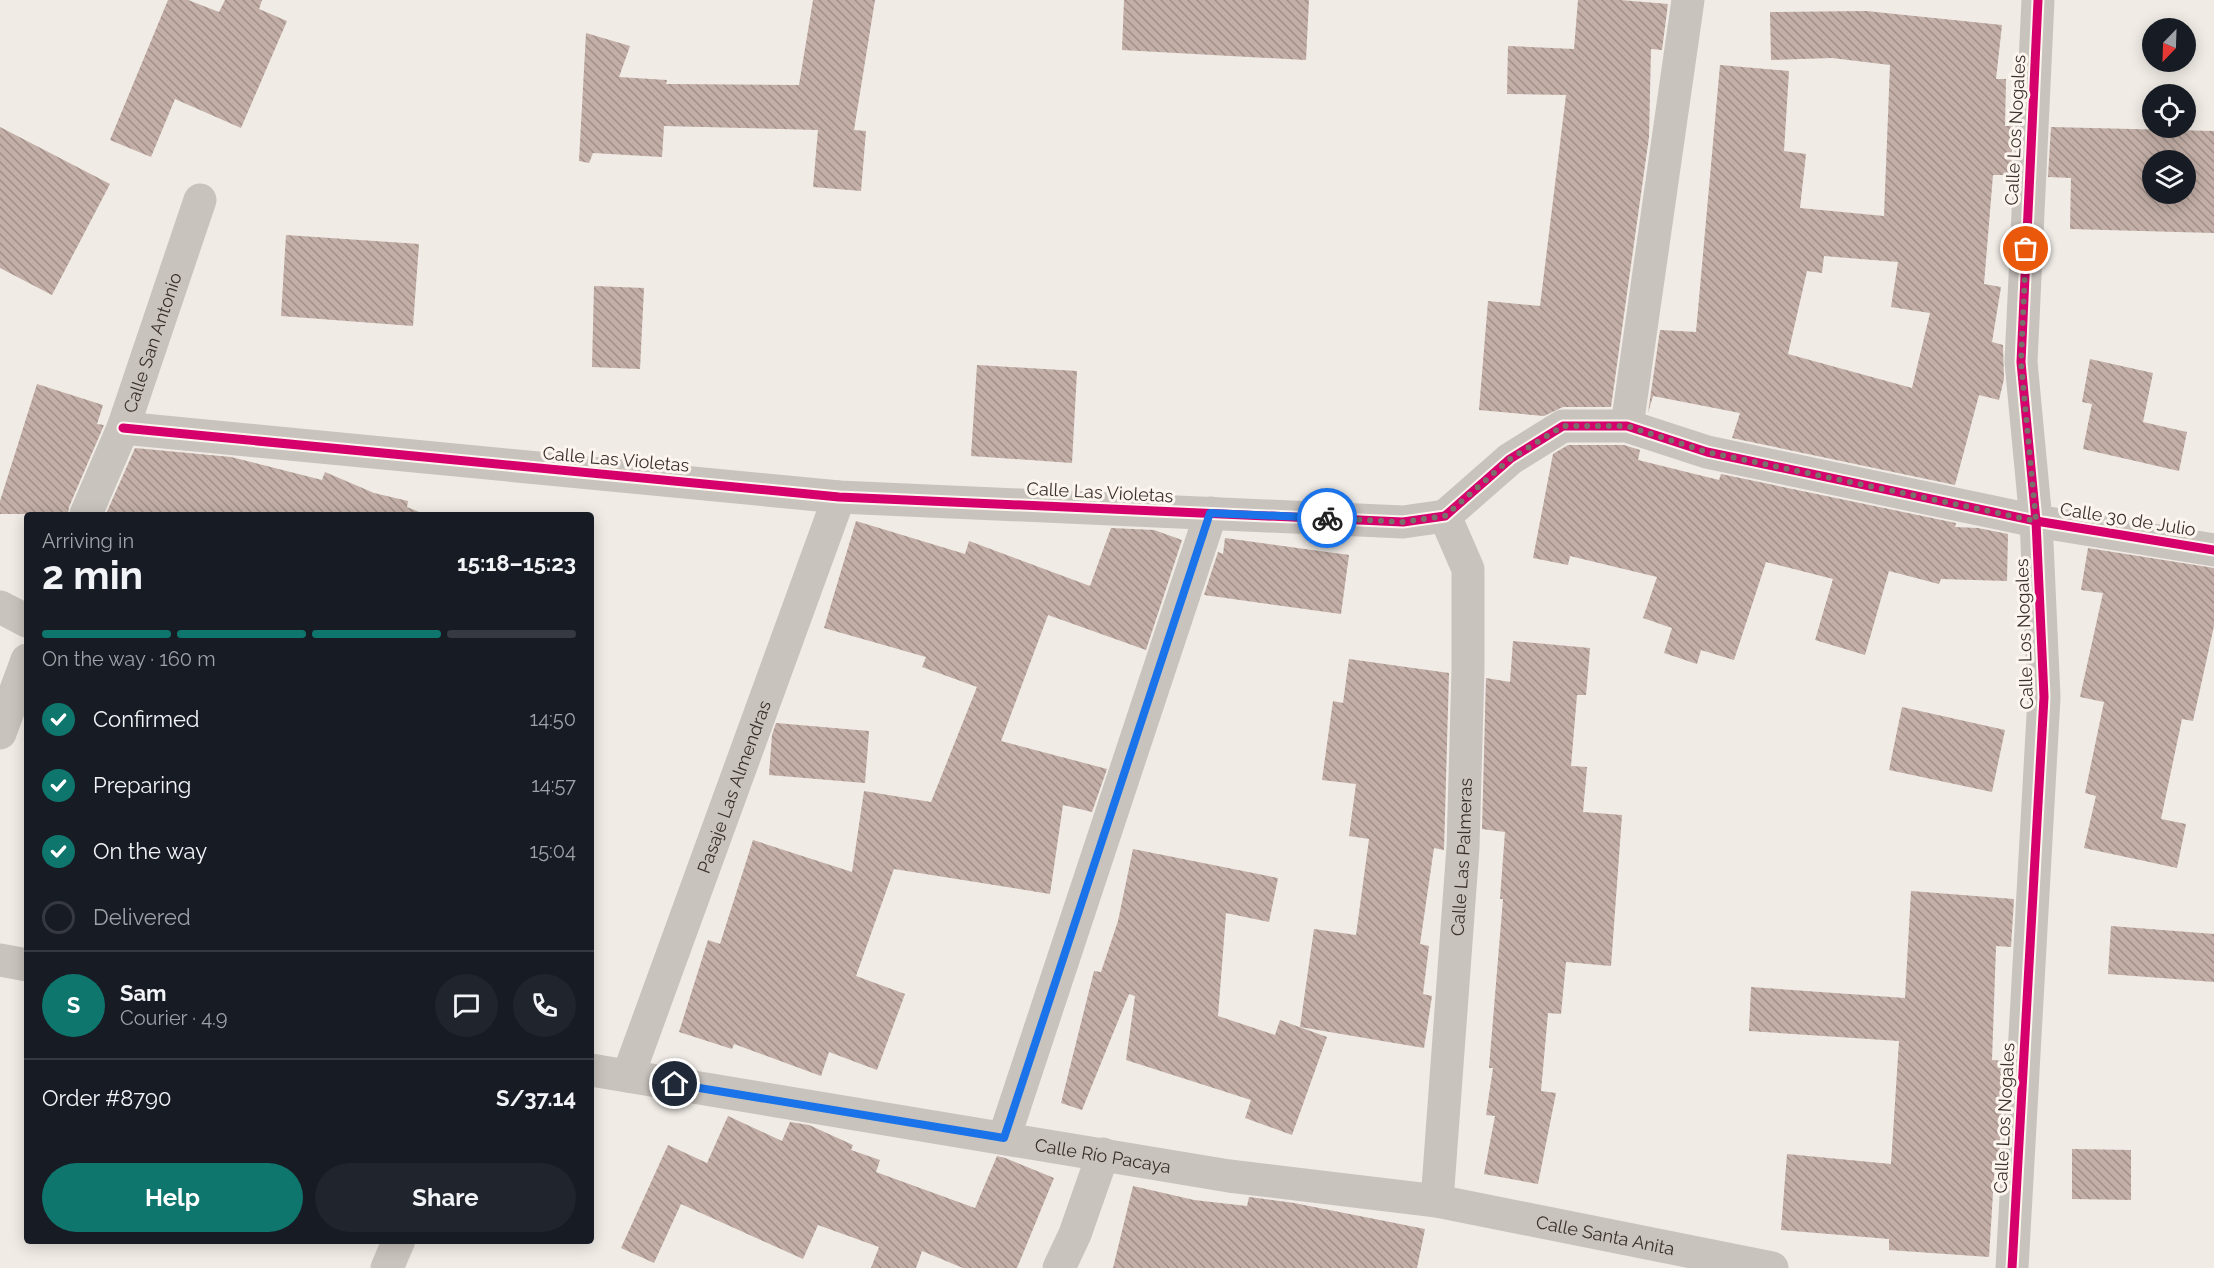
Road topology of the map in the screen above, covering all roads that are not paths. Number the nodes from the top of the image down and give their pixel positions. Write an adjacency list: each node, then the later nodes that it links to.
1 (1688, 0): 4 (street)
2 (2038, 0): 10 (street, Calle Los Nogales)
3 (200, 200): 5 (street, Calle San Antonio)
4 (1627, 426): 9 (street); 10 (street)
5 (123, 428): 6 (street, Calle Las Violetas); 7 (street, Calle San Antonio)
6 (839, 497): 8 (street, Calle Las Violetas); 19 (street, Pasaje Las Almendras)
7 (87, 512)
8 (1210, 513): 9 (street, Calle Las Violetas); 20 (street)
9 (1445, 516): 22 (street, Calle Las Palmeras)
10 (2036, 521): 11 (street, Calle 30 de Julio); 27 (street, Calle Los Nogales)
11 (2214, 550)
12 (0, 607): 13 (street)
13 (24, 619)
14 (24, 668): 15 (street)
15 (0, 733)
16 (0, 960): 17 (street)
17 (24, 964)
18 (594, 1070): 19 (street, Calle Río Pacaya)
19 (627, 1076): 20 (street, Calle Río Pacaya)
20 (1004, 1138): 21 (street, Calle Río Pacaya)
21 (1103, 1154): 22 (street, Calle Río Pacaya); 25 (street)
22 (1437, 1201): 26 (street, Calle Santa Anita)
23 (397, 1244): 24 (street)
24 (387, 1268)
25 (1059, 1268)
26 (1772, 1268)
27 (2012, 1268)

